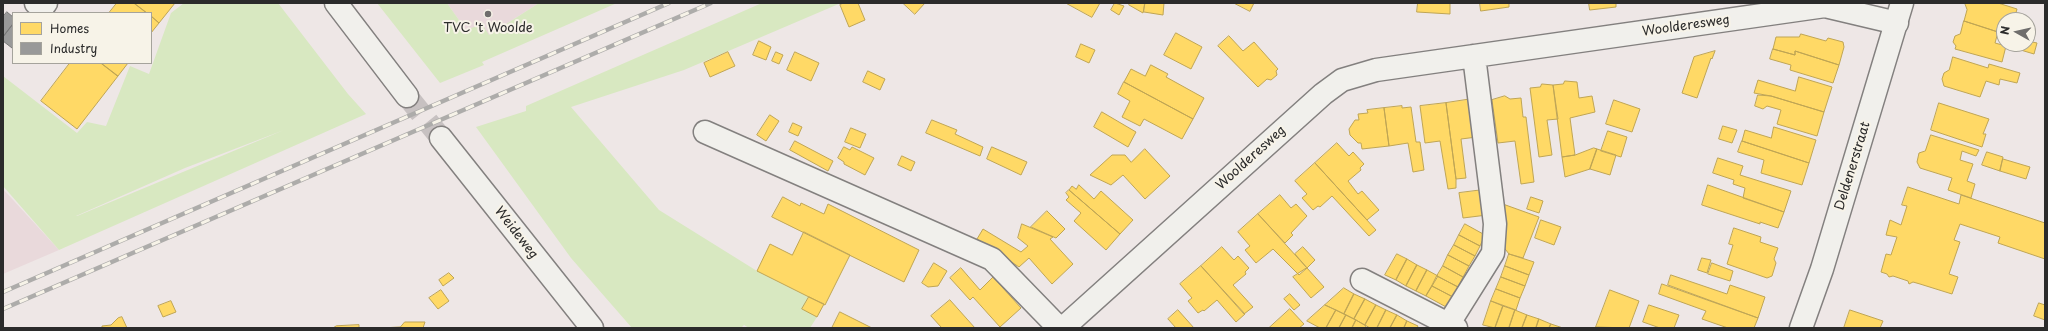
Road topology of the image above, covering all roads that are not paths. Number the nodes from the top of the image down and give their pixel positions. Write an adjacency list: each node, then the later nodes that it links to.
1 (36, 3): 2 (street)
2 (46, 3)
3 (336, 3): 6 (street)
4 (1900, 13): 5 (street, Woolderesweg); 14 (street, Deldenerstraat)
5 (1474, 56): 10 (street); 13 (street, Woolderesweg)
6 (407, 96)
7 (705, 132): 12 (street)
8 (441, 138): 11 (street, Weideweg)
9 (1362, 280): 10 (street)
10 (1450, 327)
11 (592, 328)
12 (1059, 328)
13 (1063, 328)
14 (1801, 328)

